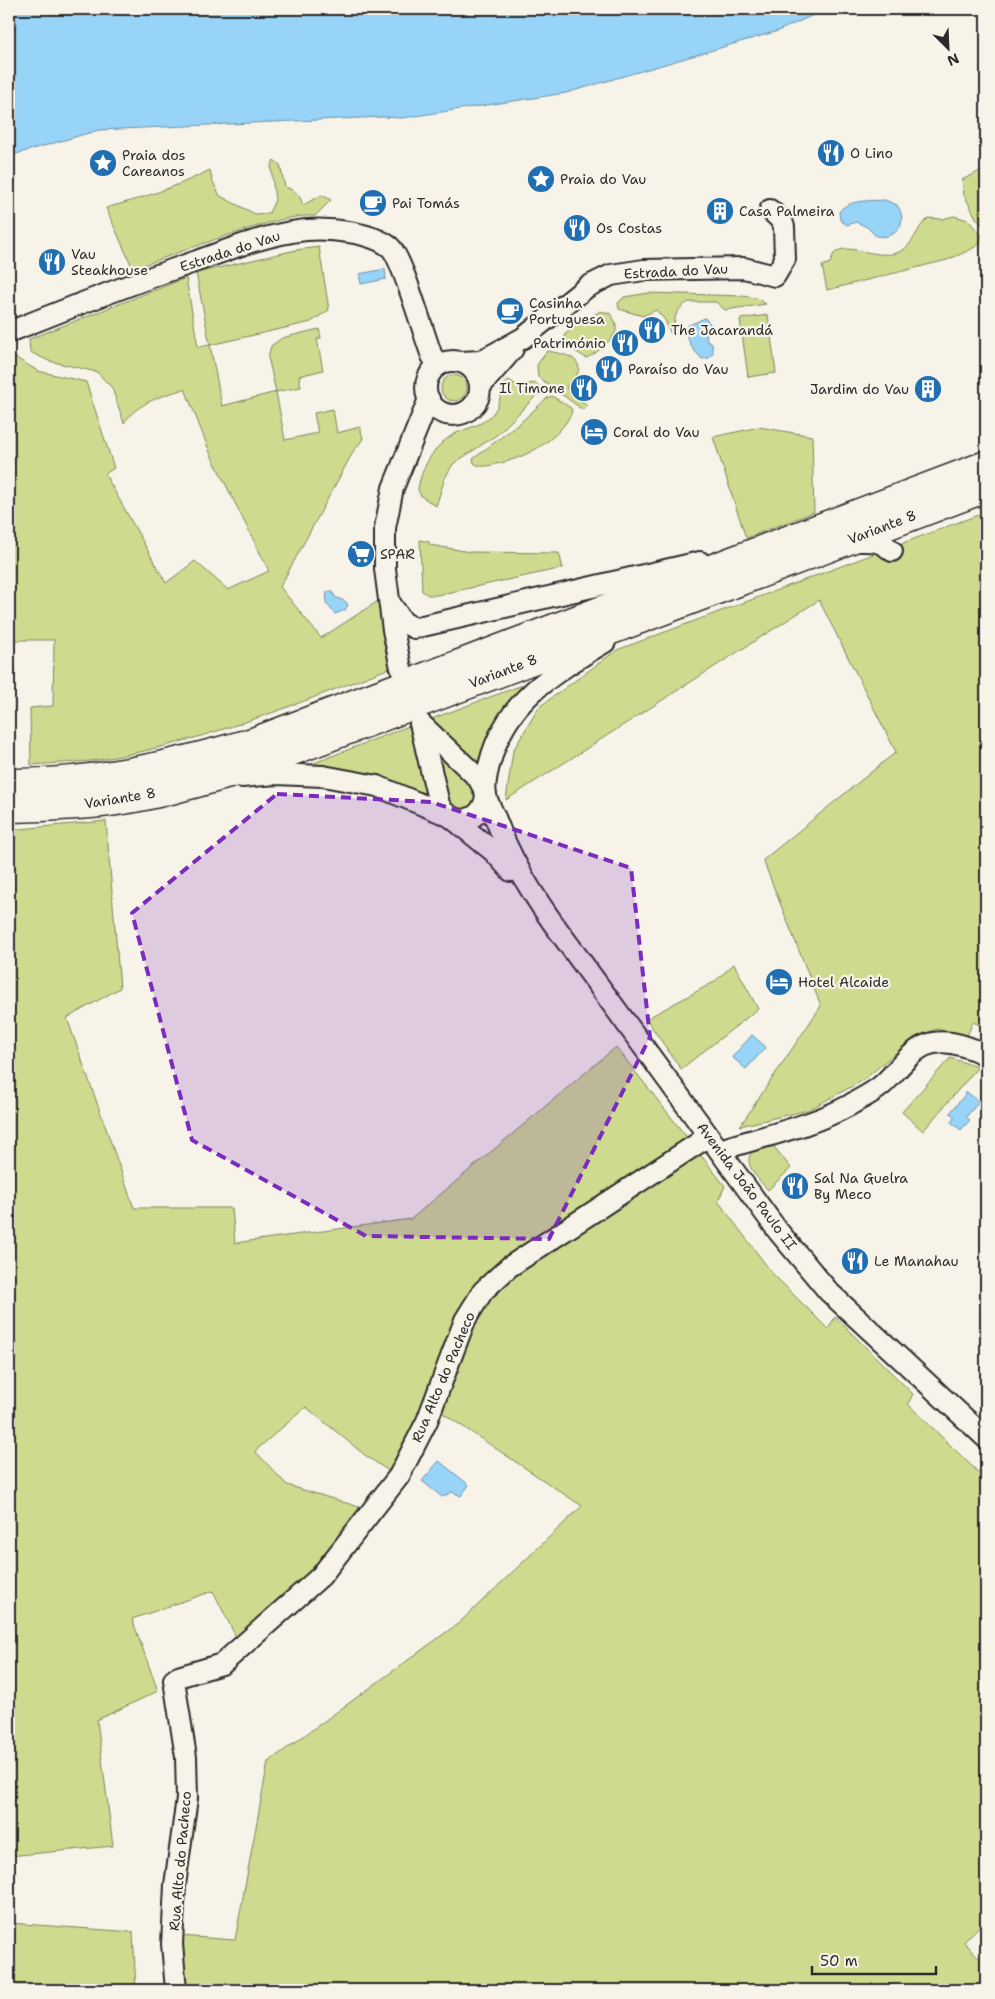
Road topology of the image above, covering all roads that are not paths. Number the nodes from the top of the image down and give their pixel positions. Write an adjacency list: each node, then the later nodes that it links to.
1 (770, 210): 3 (street, Estrada do Vau)
2 (9, 332): 5 (street, Estrada do Vau)
3 (523, 338): 4 (street, Estrada do Vau); 6 (street, Estrada do Vau)
4 (461, 362): 5 (street); 6 (street)
5 (439, 365): 7 (street)
6 (480, 387): 8 (street)
7 (429, 399): 8 (street); 9 (street)
8 (458, 414): 9 (street)
9 (411, 445): 14 (street)
10 (986, 465): 12 (main road, Variante 8)
11 (986, 488): 13 (main road, Variante 8)
12 (769, 546): 15 (street); 16 (main road, Variante 8)
13 (704, 595): 17 (main road, Variante 8); 18 (street)
14 (390, 602): 15 (street); 15 (street)
15 (429, 626)
16 (9, 783)
17 (176, 789): 19 (main road, Variante 8); 20 (street)
18 (486, 794): 20 (street); 20 (street); 21 (street)
19 (9, 808)
20 (449, 817): 21 (street)
21 (540, 905): 23 (street, Avenida João Paulo II)
22 (986, 1054): 23 (street)
23 (715, 1143): 24 (street, Avenida João Paulo II); 25 (street, Rua Alto do Pacheco)
24 (986, 1438)
25 (176, 1990)

